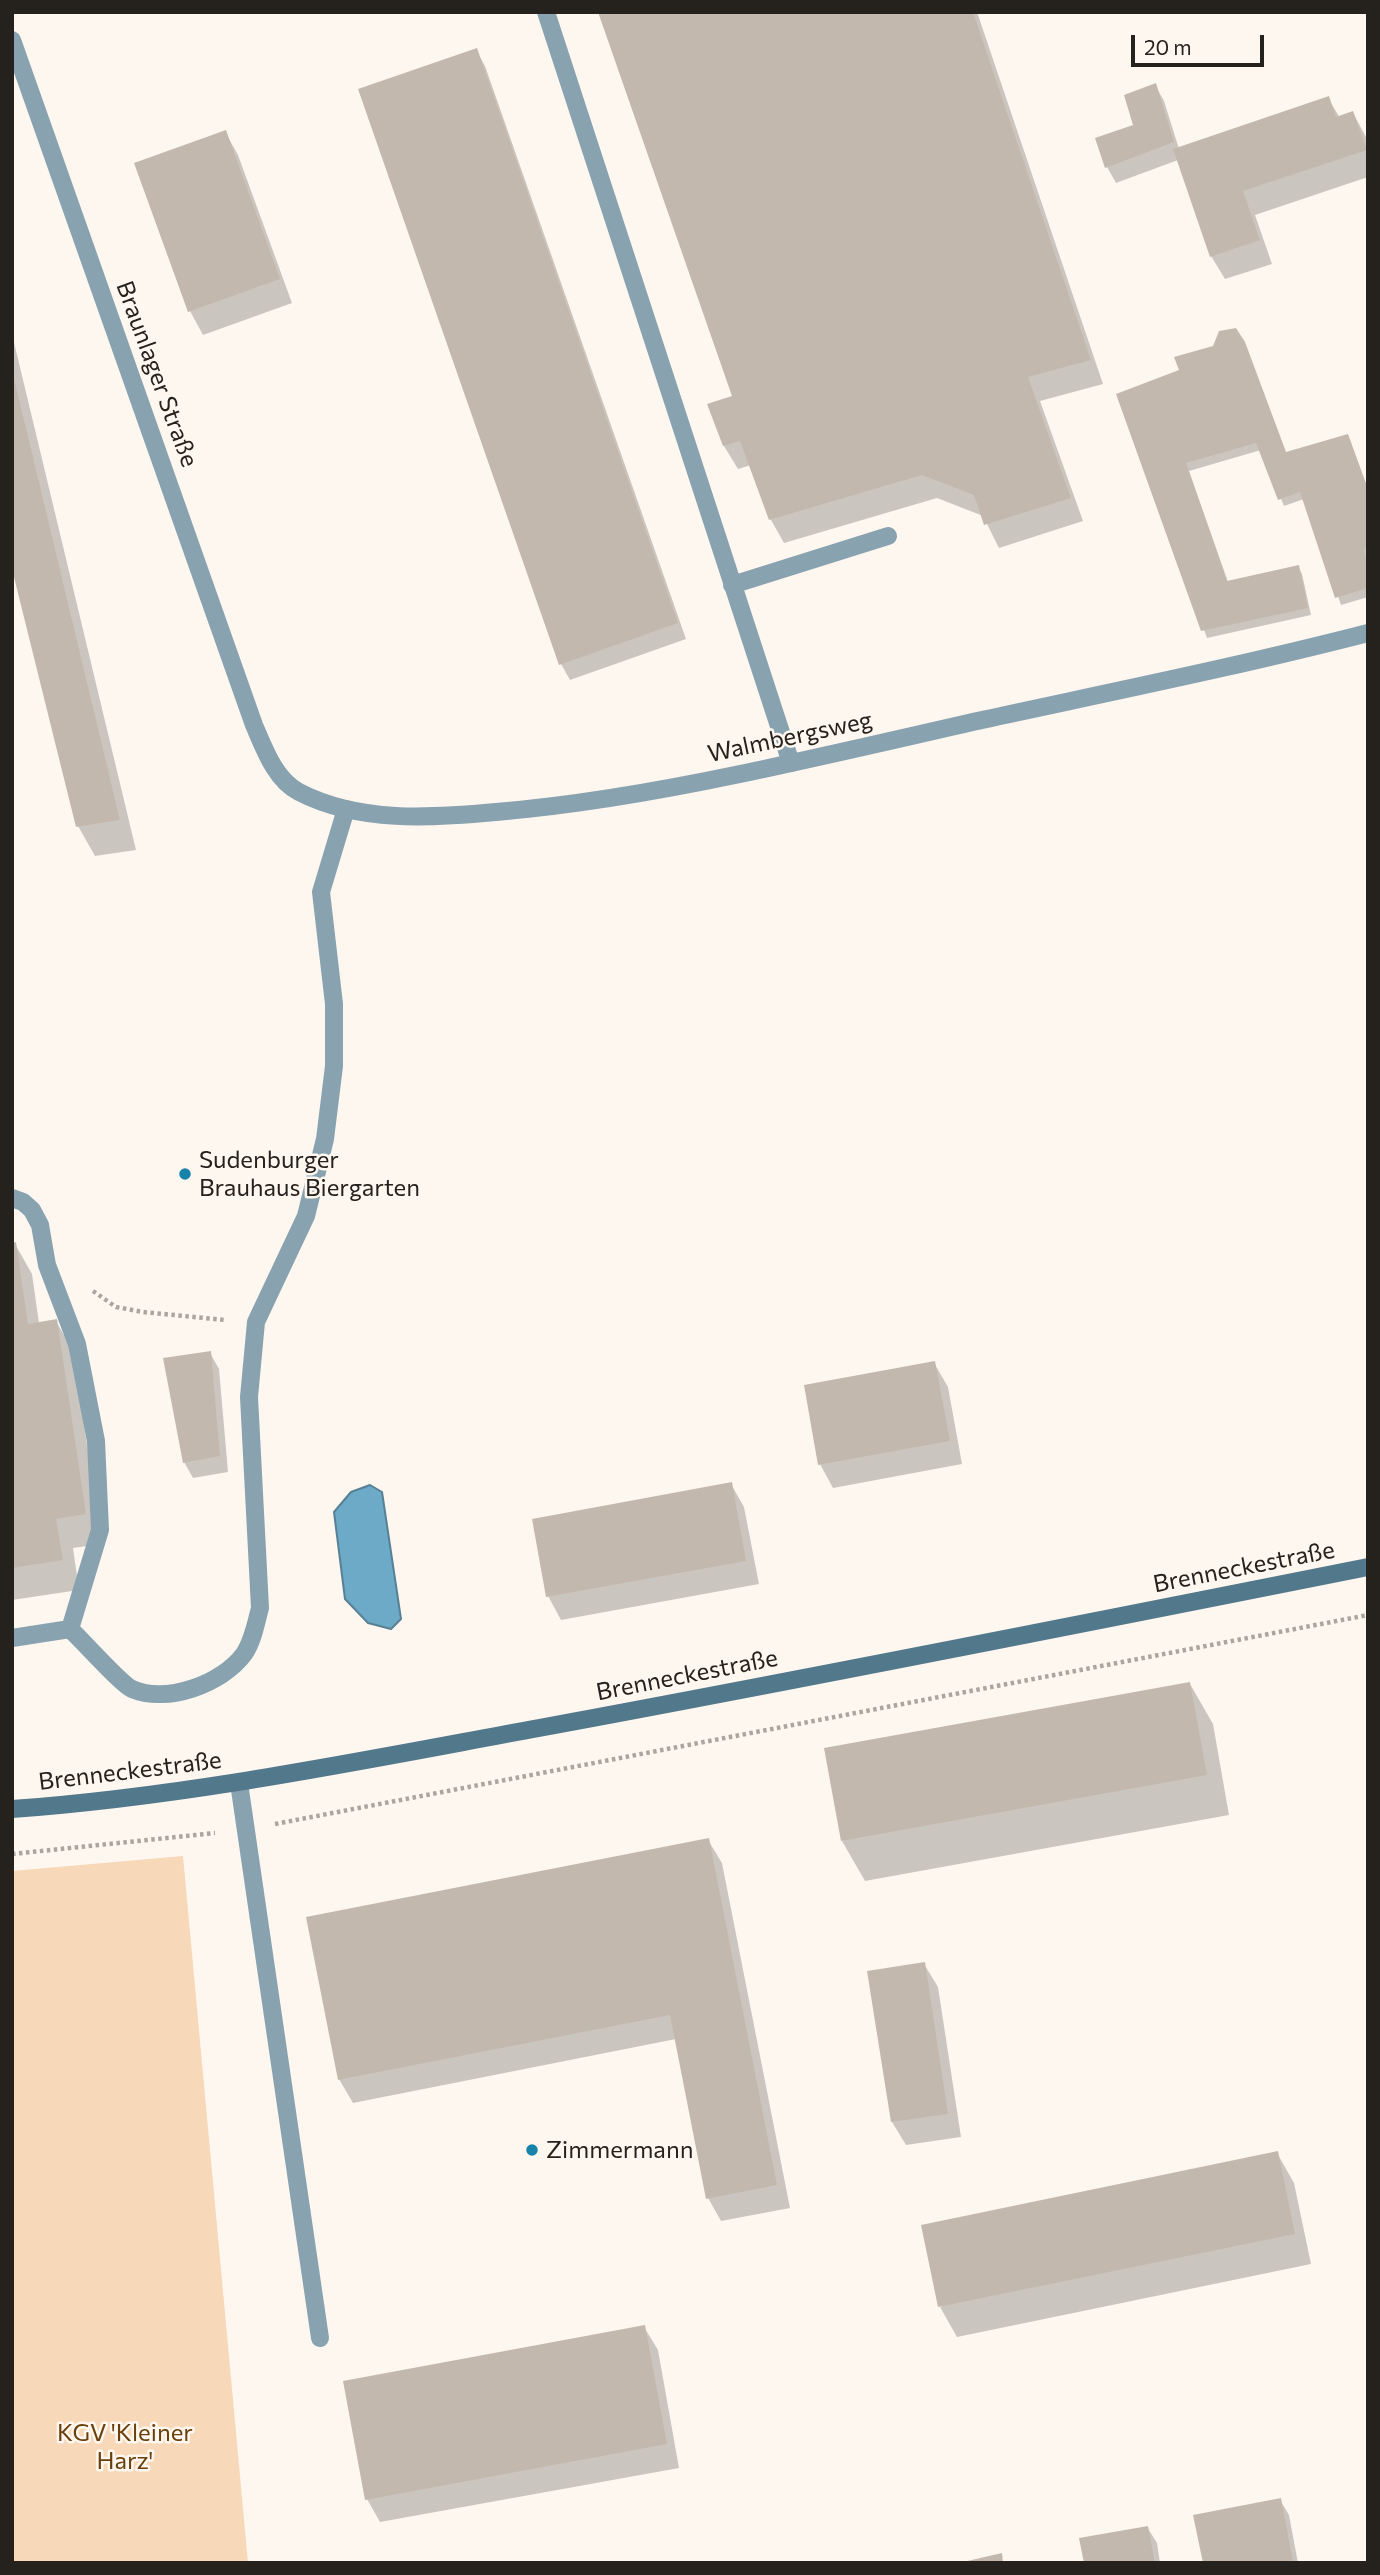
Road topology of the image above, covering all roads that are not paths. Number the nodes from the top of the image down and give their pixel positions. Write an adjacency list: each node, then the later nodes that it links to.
1 (547, 12): 4 (street)
2 (12, 40): 6 (street, Braunlager Straße)
3 (888, 536): 4 (street)
4 (732, 585): 7 (street)
5 (1368, 634): 7 (street, Walmbergsweg)
6 (254, 725): 8 (street, Walmbergsweg)
7 (791, 763): 8 (street, Walmbergsweg)
8 (346, 809): 11 (street)
9 (12, 1198): 11 (street)
10 (1368, 1567): 13 (main road, Brenneckestraße)
11 (70, 1629): 12 (street)
12 (12, 1638)
13 (239, 1783): 14 (main road, Brenneckestraße); 15 (street)
14 (12, 1809)
15 (320, 2338)

